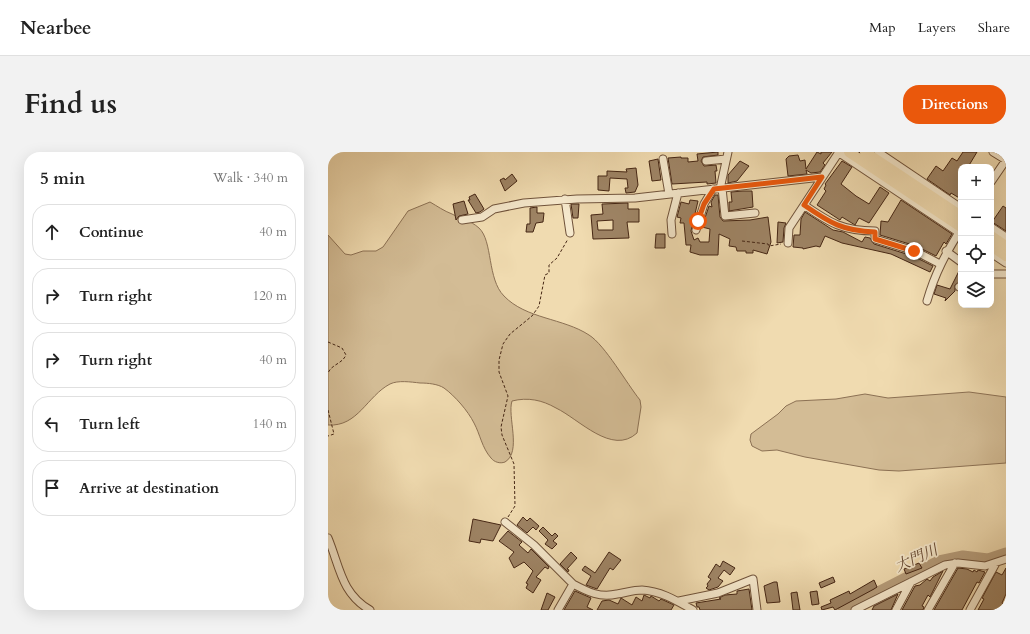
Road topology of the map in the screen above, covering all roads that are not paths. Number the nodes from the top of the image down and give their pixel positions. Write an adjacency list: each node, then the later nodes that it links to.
1 (838, 152): 10 (street); 22 (street)
2 (849, 152): 21 (highway)
3 (865, 152): 19 (highway)
4 (878, 152): 17 (street)
5 (993, 152): 8 (street)
6 (727, 156): 9 (street); 12 (street)
7 (663, 160): 14 (street)
8 (1006, 160): 11 (street)
9 (706, 161)
10 (822, 177): 12 (street); 16 (street)
11 (994, 178)
12 (718, 189): 13 (street); 18 (street); 24 (street)
13 (678, 193): 14 (street); 27 (street)
14 (669, 194): 15 (street)
15 (565, 199): 20 (street); 25 (street)
16 (804, 205): 30 (street); 38 (street)
17 (958, 206)
18 (755, 212)
19 (958, 214)
20 (462, 220)
21 (958, 229)
22 (958, 229)
23 (994, 229): 28 (street)
24 (696, 230)
25 (570, 233)
26 (958, 233): 33 (street)
27 (672, 234)
28 (1006, 236)
29 (994, 238): 31 (highway)
30 (788, 243)
31 (1006, 246)
32 (994, 248): 35 (highway)
33 (946, 251): 36 (street); 38 (street)
34 (994, 255): 37 (street)
35 (1006, 256)
36 (958, 260)
37 (1006, 263)
38 (940, 264): 41 (street)
39 (994, 274): 40 (street)
40 (1006, 274)
41 (927, 301)
42 (505, 522): 48 (street)
43 (328, 538): 50 (street)
44 (1006, 559): 46 (street)
45 (955, 563): 46 (street); 47 (street); 56 (street)
46 (996, 563): 57 (street)
47 (912, 582): 54 (street); 55 (street)
48 (573, 584): 49 (street); 51 (street)
49 (678, 604): 52 (street); 53 (street)
50 (370, 610)
51 (558, 610)
52 (693, 610)
53 (757, 610)
54 (855, 610)
55 (896, 610)
56 (928, 610)
57 (970, 610)

